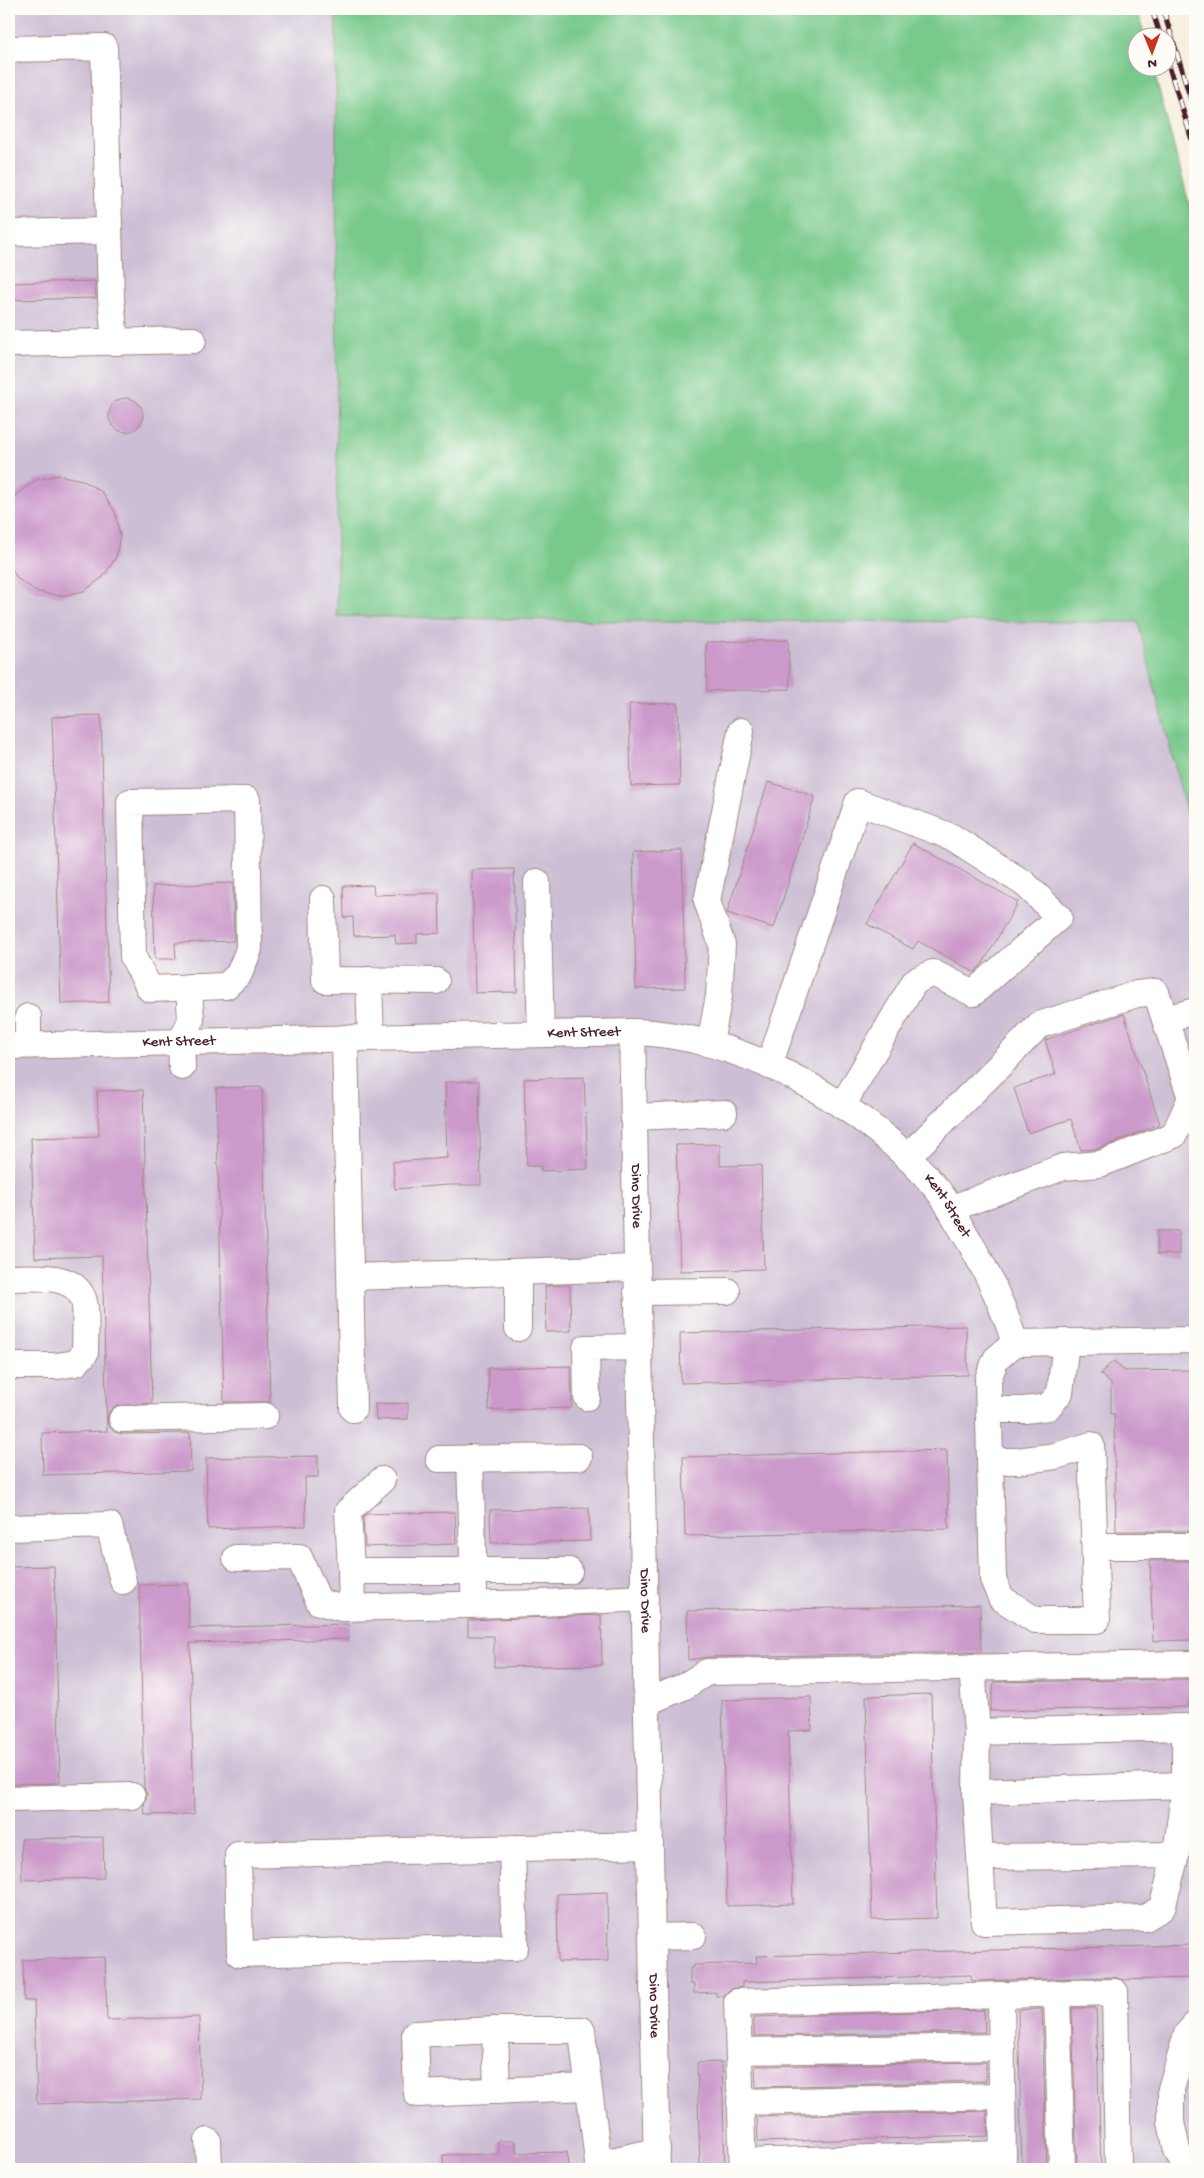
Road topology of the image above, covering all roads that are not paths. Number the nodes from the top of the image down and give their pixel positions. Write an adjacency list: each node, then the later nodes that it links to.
1 (9, 49): 2 (street)
2 (109, 231): 3 (street); 5 (street)
3 (9, 233)
4 (193, 340): 5 (street)
5 (115, 342): 6 (street)
6 (9, 344)
7 (741, 732): 20 (street)
8 (537, 882): 17 (street)
9 (323, 899): 10 (street)
10 (369, 980): 11 (street); 19 (street)
11 (436, 981)
12 (189, 987): 12 (street); 22 (street)
13 (1195, 1012): 15 (street)
14 (28, 1017): 21 (street)
15 (1165, 1020): 24 (street); 28 (street)
16 (632, 1032): 17 (street, Kent Street); 20 (street, Kent Street); 27 (street, Dino Drive)
17 (541, 1034): 19 (street, Kent Street)
18 (345, 1038): 19 (street, Kent Street); 22 (street, Kent Street); 32 (street)
19 (371, 1038)
20 (710, 1043): 23 (street, Kent Street)
21 (18, 1046): 22 (street, Kent Street)
22 (182, 1055)
23 (769, 1066): 25 (street, Kent Street); 25 (street)
24 (1193, 1098): 29 (street)
25 (842, 1106): 28 (street, Kent Street)
26 (724, 1113): 27 (street)
27 (634, 1117): 33 (street, Dino Drive)
28 (907, 1157): 29 (street, Kent Street)
29 (950, 1209): 38 (street, Kent Street)
30 (518, 1272): 32 (street); 33 (street); 35 (street)
31 (9, 1278): 40 (street)
32 (351, 1278): 42 (street)
33 (637, 1280): 34 (street); 39 (street, Dino Drive)
34 (727, 1291)
35 (518, 1328)
36 (1195, 1340): 37 (street)
37 (1066, 1342): 38 (street); 43 (street)
38 (1015, 1343): 43 (street)
39 (638, 1347): 41 (street); 61 (street, Dino Drive)
40 (9, 1366)
41 (587, 1397)
42 (353, 1409)
43 (989, 1410): 49 (street)
44 (265, 1416): 45 (street)
45 (122, 1419)
46 (579, 1457): 47 (street)
47 (470, 1458): 48 (street); 57 (street)
48 (439, 1459)
49 (990, 1461): 52 (street); 52 (street)
50 (382, 1480): 56 (street)
51 (9, 1528): 60 (street)
52 (1095, 1546): 53 (street)
53 (1195, 1546)
54 (236, 1558): 65 (street)
55 (402, 1570): 56 (street); 57 (street); 64 (street)
56 (351, 1571): 65 (street)
57 (473, 1571): 59 (street); 63 (street)
58 (569, 1571): 59 (street)
59 (540, 1572): 62 (street)
60 (123, 1581)
61 (651, 1583): 62 (street); 68 (street, Dino Drive)
62 (541, 1603): 63 (street)
63 (474, 1605): 64 (street)
64 (404, 1606): 65 (street)
65 (352, 1608)
66 (1195, 1664): 67 (street)
67 (972, 1668): 68 (street); 69 (street)
68 (647, 1702): 74 (street, Dino Drive)
69 (977, 1732): 70 (street); 71 (street)
70 (1185, 1785): 71 (street); 76 (street)
71 (976, 1792): 77 (street)
72 (132, 1796): 73 (street)
73 (9, 1799)
74 (650, 1845): 75 (street); 79 (street, Dino Drive)
75 (512, 1849): 75 (street)
76 (1176, 1855): 77 (street); 77 (street)
77 (980, 1857)
78 (693, 1936): 79 (street)
79 (652, 1937): 91 (street, Dino Drive)
80 (1057, 1993): 81 (street); 96 (street); 97 (street)
81 (1001, 1994): 84 (street); 85 (street)
82 (1195, 2025): 98 (street)
83 (494, 2030): 86 (street); 87 (street); 87 (street)
84 (1002, 2047): 85 (street); 88 (street)
85 (738, 2051): 89 (street)
86 (588, 2087): 87 (street); 93 (street)
87 (498, 2091)
88 (1002, 2096): 89 (street); 92 (street)
89 (740, 2102): 94 (street)
90 (208, 2141): 95 (street)
91 (657, 2160): 93 (street)
92 (1003, 2162): 94 (street)
93 (598, 2166)
94 (743, 2166)
95 (209, 2169)
96 (1062, 2169)
97 (1118, 2169)
98 (1186, 2169)

